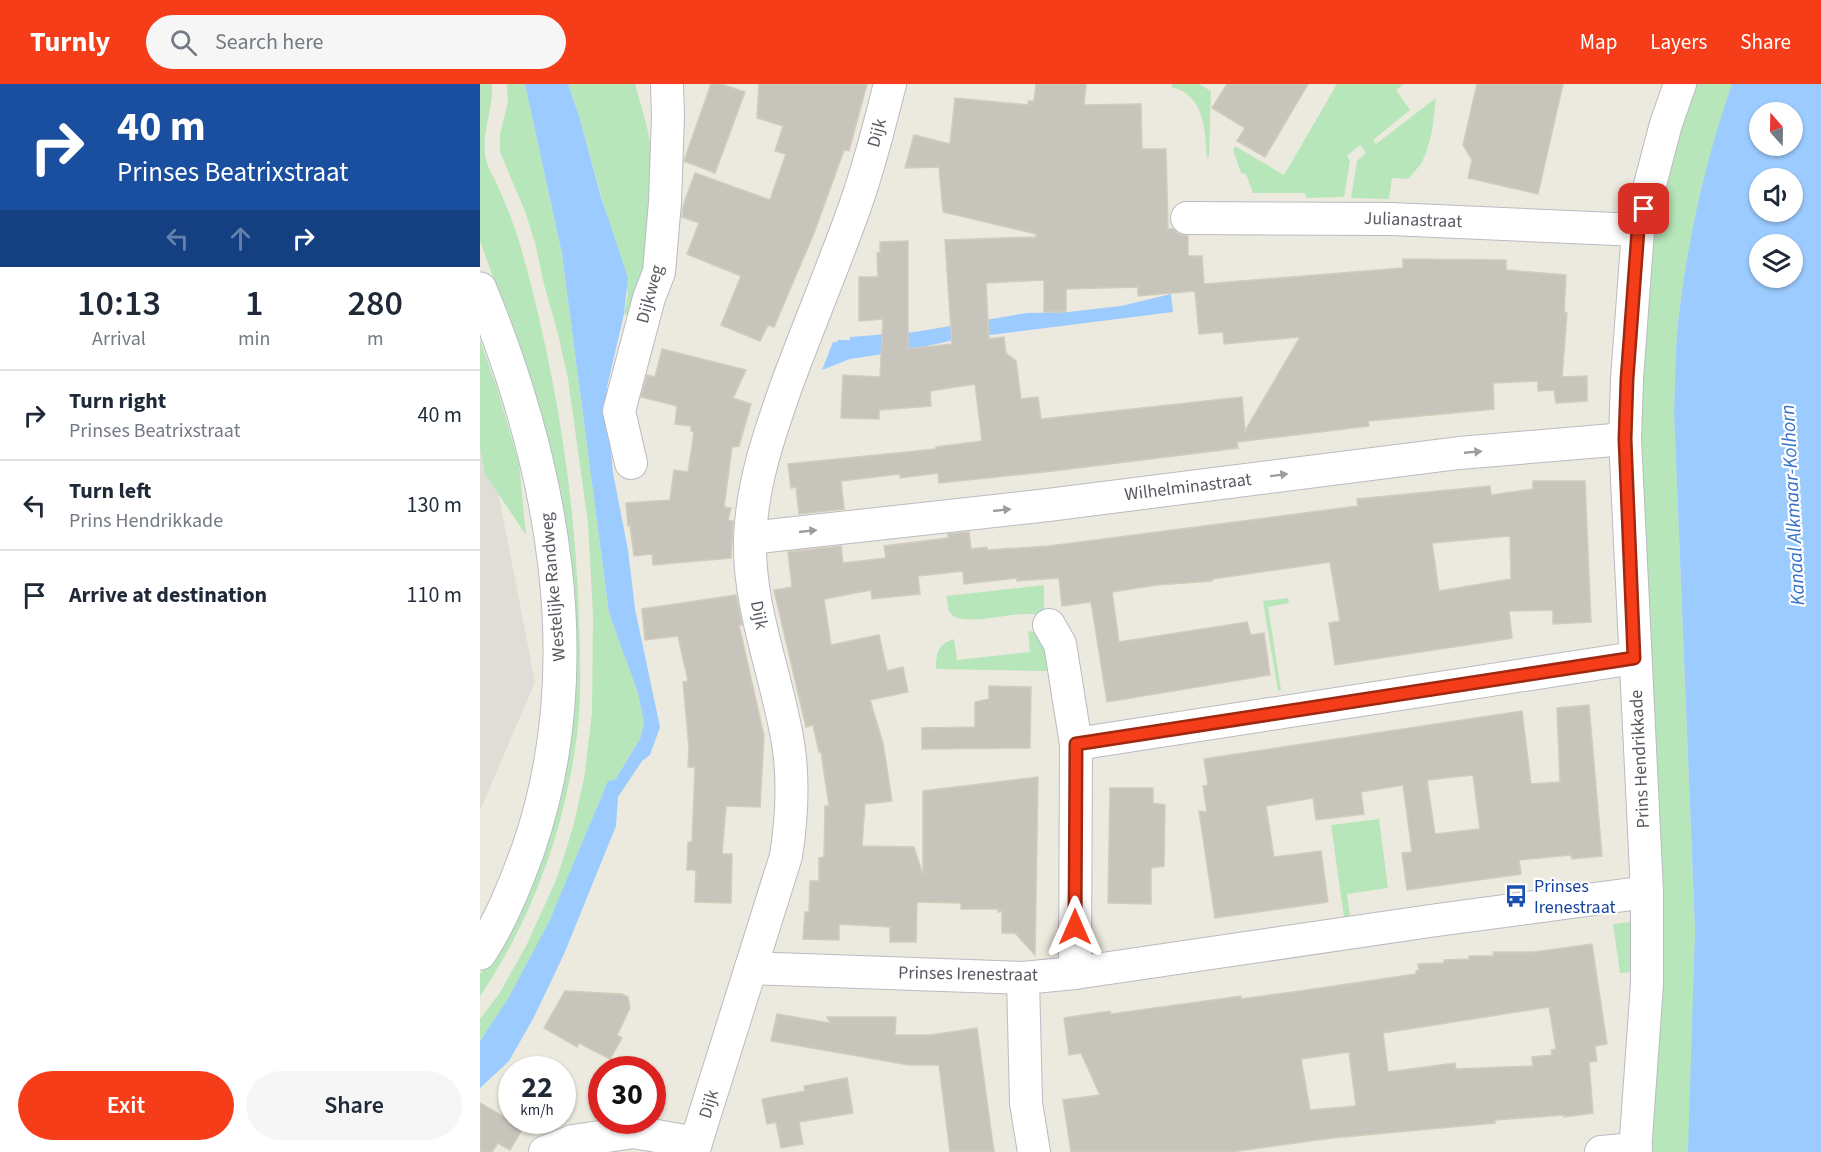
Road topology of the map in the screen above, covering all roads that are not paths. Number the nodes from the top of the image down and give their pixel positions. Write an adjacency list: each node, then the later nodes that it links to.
1 (667, 84): 8 (street, Dijkweg)
2 (890, 84): 9 (street, Dijk)
3 (1680, 84): 5 (street, Prins Hendrikkade)
4 (1187, 218): 5 (street, Julianastraat)
5 (1638, 230): 7 (street, Prins Hendrikkade)
6 (480, 289): 14 (street, Westelijke Randweg)
7 (1625, 439): 9 (street, Wilhelminastraat, one-way to 7); 11 (street, Prins Hendrikkade)
8 (631, 463)
9 (750, 538): 15 (street, Dijk)
10 (1049, 625): 12 (street)
11 (1634, 658): 12 (street); 13 (street, Prins Hendrikkade)
12 (1076, 744): 16 (street)
13 (1647, 892): 16 (street, Prinses Irenestraat); 19 (street, Prins Hendrikkade)
14 (480, 953)
15 (751, 968): 17 (street, Prinses Irenestraat); 18 (street, Dijk)
16 (1075, 973): 17 (street, Prinses Irenestraat)
17 (1023, 978): 21 (street)
18 (695, 1148): 20 (street)
19 (1635, 1150): 22 (street)
20 (545, 1152)
21 (1034, 1152)
22 (1601, 1152)

